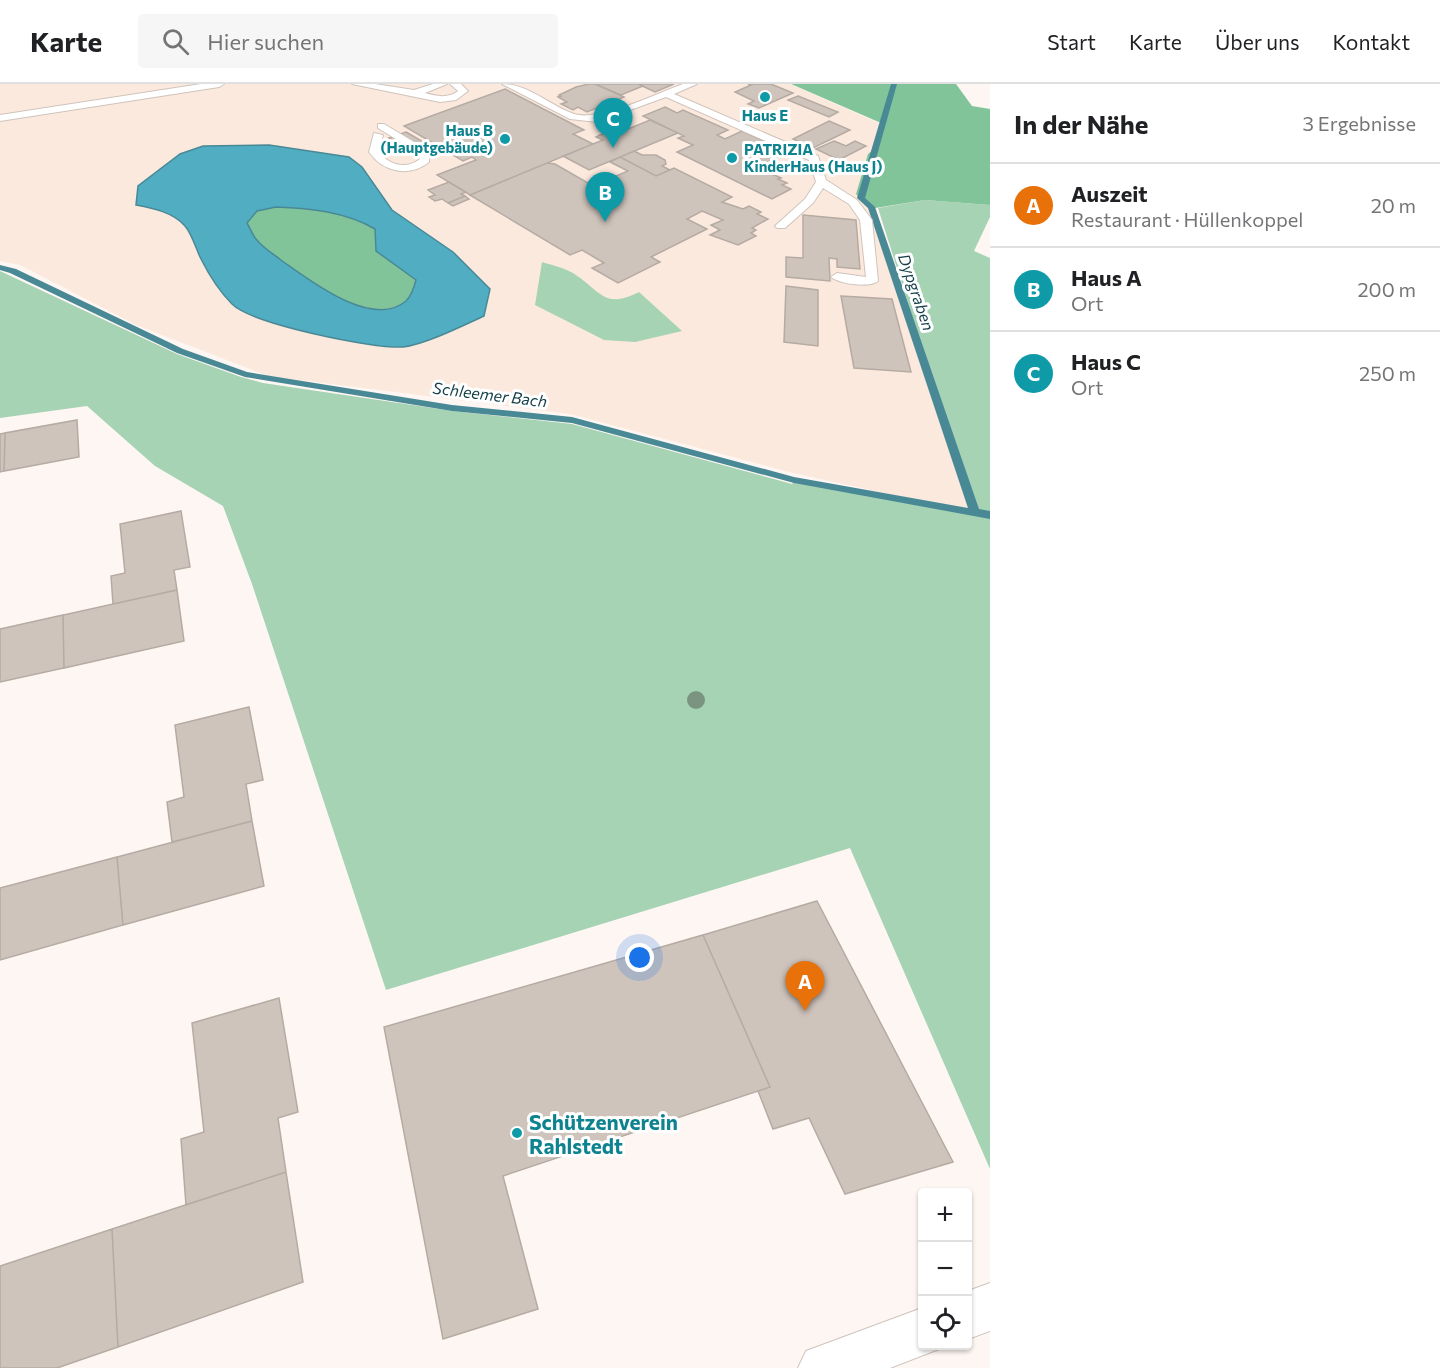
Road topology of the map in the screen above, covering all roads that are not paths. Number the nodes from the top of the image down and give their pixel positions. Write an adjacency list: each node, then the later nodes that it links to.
1 (219, 84): 9 (lane)
2 (357, 84): 7 (lane)
3 (442, 84): 7 (lane)
4 (455, 84): 7 (lane)
5 (507, 84): 8 (lane)
6 (692, 84): 8 (lane)
7 (415, 93)
8 (667, 94): 11 (lane)
9 (0, 118)
10 (380, 131): 10 (lane)
11 (821, 182): 12 (lane); 13 (lane)
12 (782, 226)
13 (837, 278)
14 (990, 1307): 15 (street)
15 (972, 1314)
16 (918, 1333): 17 (street)
17 (823, 1368)

